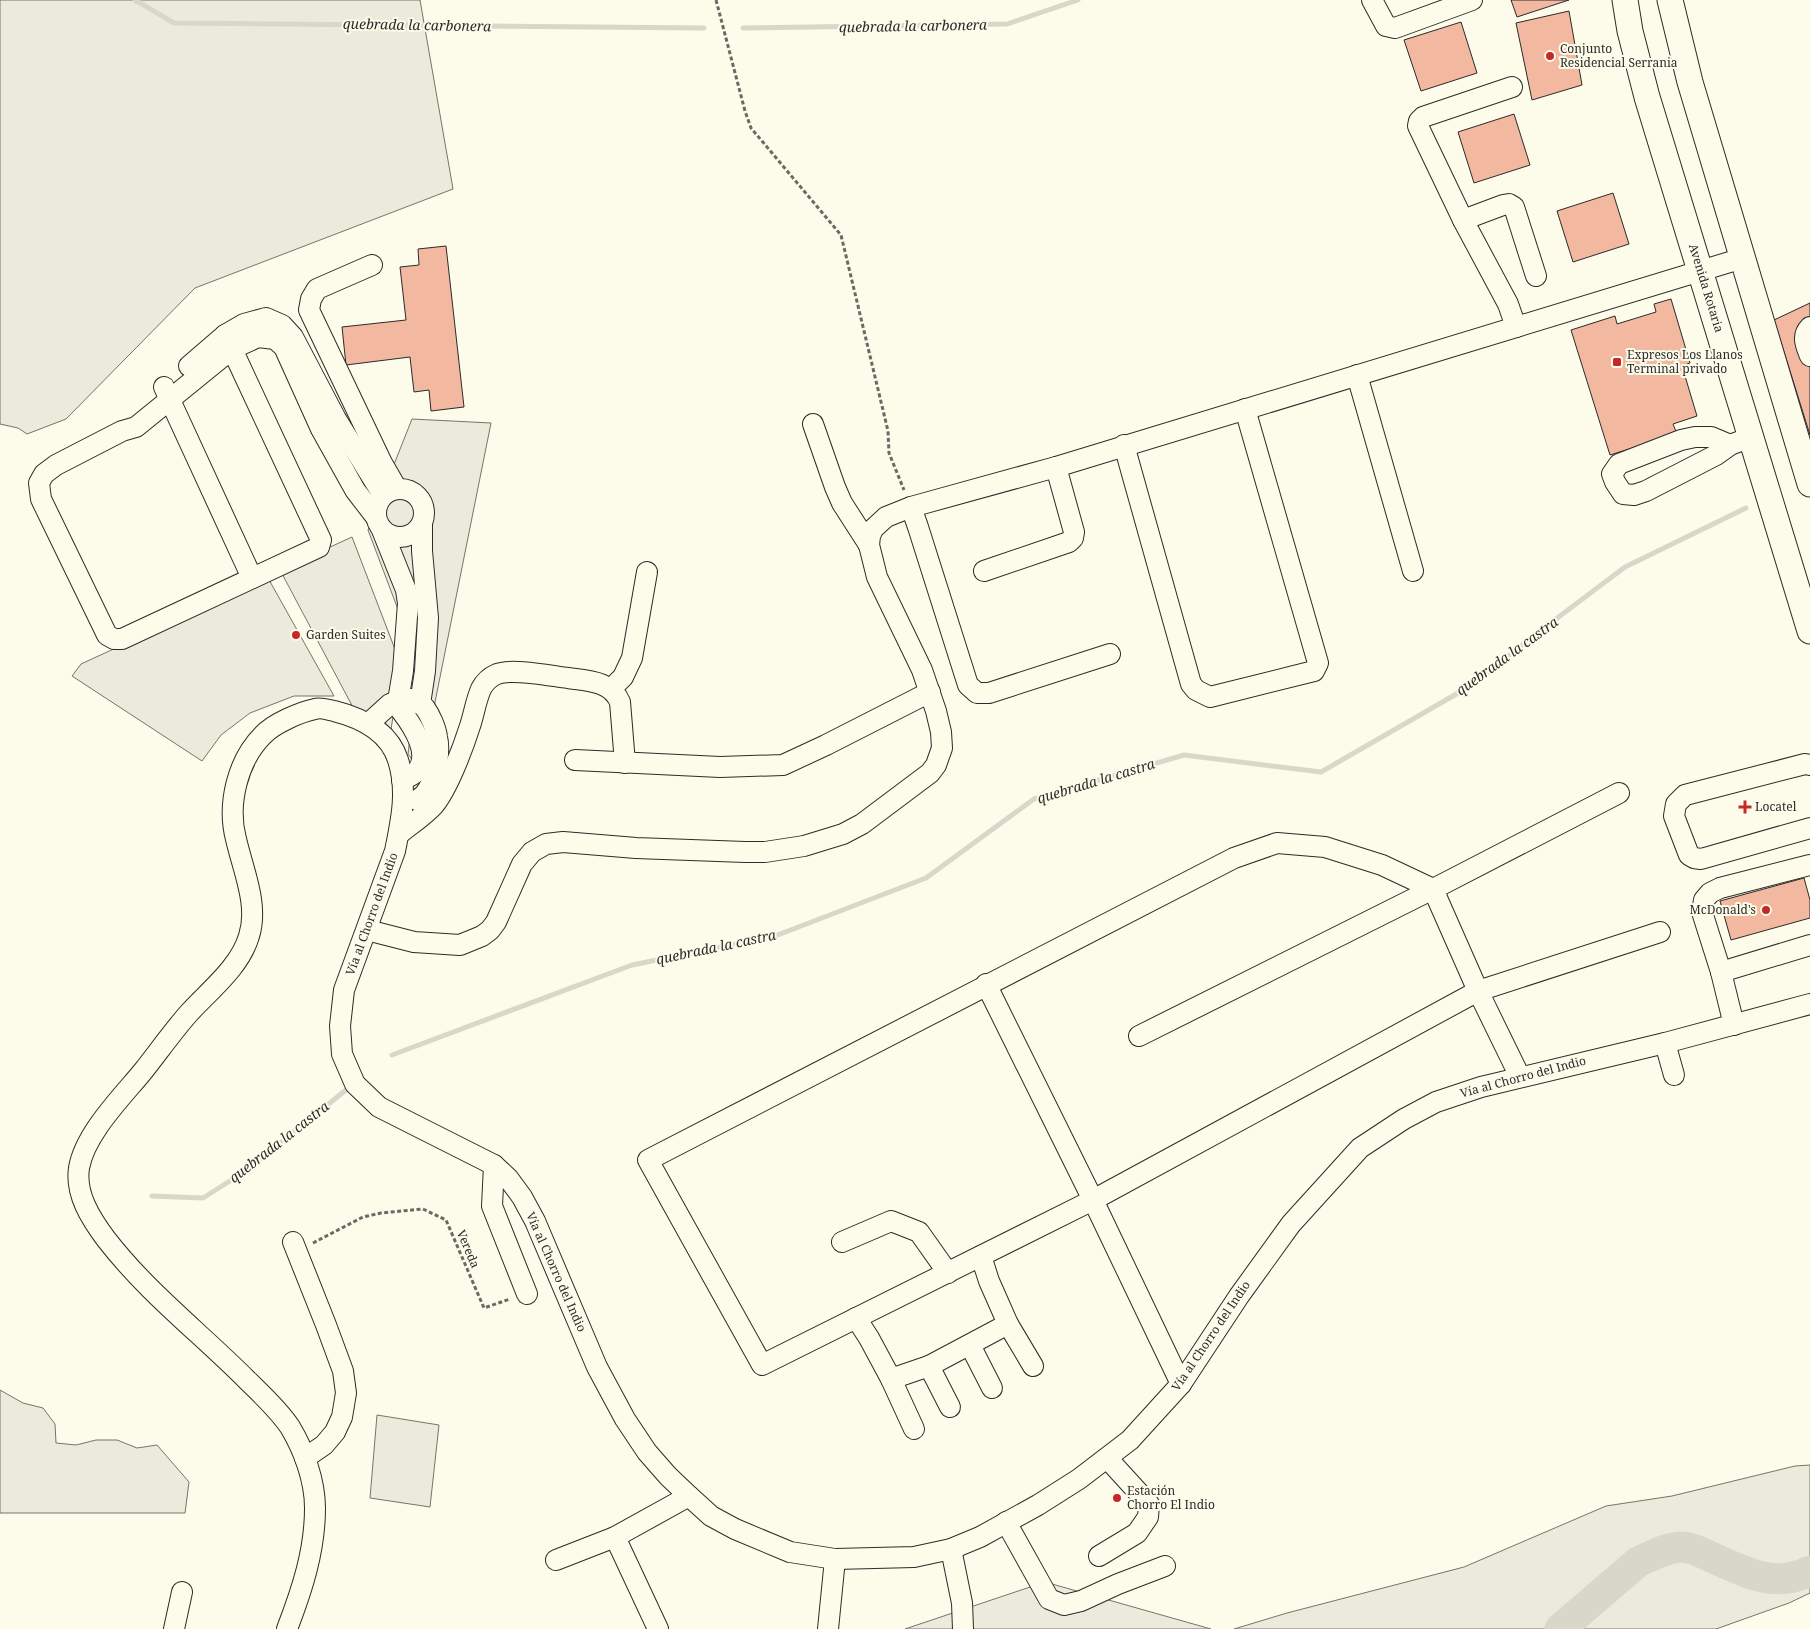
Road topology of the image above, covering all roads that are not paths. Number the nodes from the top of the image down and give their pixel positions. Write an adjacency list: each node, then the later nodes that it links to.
1 (1372, 0): 2 (street)
2 (1472, 0)
3 (1625, 0): 9 (main road, Avenida Rotaria)
4 (1670, 0): 7 (main road)
5 (1512, 87): 6 (street)
6 (1464, 220): 10 (street); 11 (street)
7 (1743, 258): 9 (street); 23 (main road)
8 (372, 265): 24 (street)
9 (1702, 272): 11 (street); 20 (main road, Avenida Rotaria)
10 (1536, 276)
11 (1516, 327): 15 (street)
12 (1810, 327): 14 (street)
13 (229, 342): 16 (street); 18 (street); 32 (street)
14 (1810, 356)
15 (1357, 375): 17 (street); 29 (street)
16 (167, 393): 32 (street); 32 (street)
17 (1245, 409): 21 (street); 21 (street)
18 (329, 424): 24 (street); 26 (street)
19 (813, 424): 28 (street)
20 (1741, 441): 20 (street); 33 (main road, Avenida Rotaria)
21 (1124, 445): 22 (street)
22 (1056, 467): 25 (street); 31 (street)
23 (1810, 484)
24 (390, 492): 26 (street); 27 (street)
25 (910, 507): 28 (street); 34 (street)
26 (379, 523): 27 (street); 37 (street)
27 (422, 525): 38 (street)
28 (869, 545): 36 (street)
29 (1413, 571)
30 (647, 572): 35 (street)
31 (984, 572)
32 (252, 578)
33 (1810, 632)
34 (1110, 654)
35 (611, 689): 41 (street); 47 (street)
36 (930, 692): 41 (street); 50 (street)
37 (396, 701): 38 (street); 39 (street); 43 (street)
38 (420, 704): 45 (street)
39 (368, 724): 43 (street, Vía al Chorro del Indio); 79 (street, Vía al Chorro del Indio)
40 (575, 760): 41 (street)
41 (625, 763)
42 (1810, 765): 46 (street)
43 (402, 780): 45 (street, Vía al Chorro del Indio)
44 (1619, 793): 49 (street)
45 (404, 806): 47 (street, Vía al Chorro del Indio)
46 (1810, 828)
47 (399, 834): 50 (street, Vía al Chorro del Indio)
48 (1810, 865): 53 (street)
49 (1433, 889): 54 (street); 55 (street); 58 (street)
50 (367, 930): 62 (street, Vía al Chorro del Indio)
51 (1660, 932): 55 (street)
52 (1810, 945): 53 (street)
53 (1721, 972): 57 (street)
54 (986, 984): 63 (street); 69 (street)
55 (1478, 991): 61 (street); 63 (street)
56 (1810, 1004): 57 (street, Vía al Chorro del Indio)
57 (1734, 1025): 59 (street, Vía al Chorro del Indio)
58 (1139, 1036)
59 (1665, 1043): 60 (street); 61 (street, Vía al Chorro del Indio)
60 (1674, 1075)
61 (1520, 1077): 75 (street, Vía al Chorro del Indio)
62 (494, 1165): 68 (street); 81 (street, Vía al Chorro del Indio)
63 (1093, 1200): 66 (street); 75 (street)
64 (842, 1242): 67 (street)
65 (295, 1246): 79 (street)
66 (981, 1256): 67 (street); 70 (street)
67 (948, 1272): 69 (street)
68 (527, 1294)
69 (856, 1318): 74 (street)
70 (1008, 1324): 71 (street); 73 (street)
71 (970, 1345): 72 (street); 76 (street)
72 (929, 1366): 74 (street); 77 (street)
73 (1033, 1366)
74 (891, 1380): 78 (street)
75 (1182, 1384): 80 (street, Vía al Chorro del Indio)
76 (992, 1388)
77 (950, 1408)
78 (914, 1428)
79 (305, 1458): 91 (street, Vía al Chorro del Indio)
80 (1107, 1458): 82 (street, Vía al Chorro del Indio); 85 (street)
81 (688, 1496): 83 (street); 86 (street, Vía al Chorro del Indio)
82 (1006, 1522): 84 (street, Vía al Chorro del Indio); 88 (street)
83 (615, 1537): 87 (street); 92 (street)
84 (951, 1549): 86 (street, Vía al Chorro del Indio); 94 (street)
85 (1100, 1556)
86 (836, 1559): 93 (street)
87 (556, 1560)
88 (1165, 1566)
89 (182, 1592): 90 (street)
90 (174, 1629)
91 (287, 1629)
92 (658, 1629)
93 (828, 1629)
94 (963, 1629)

